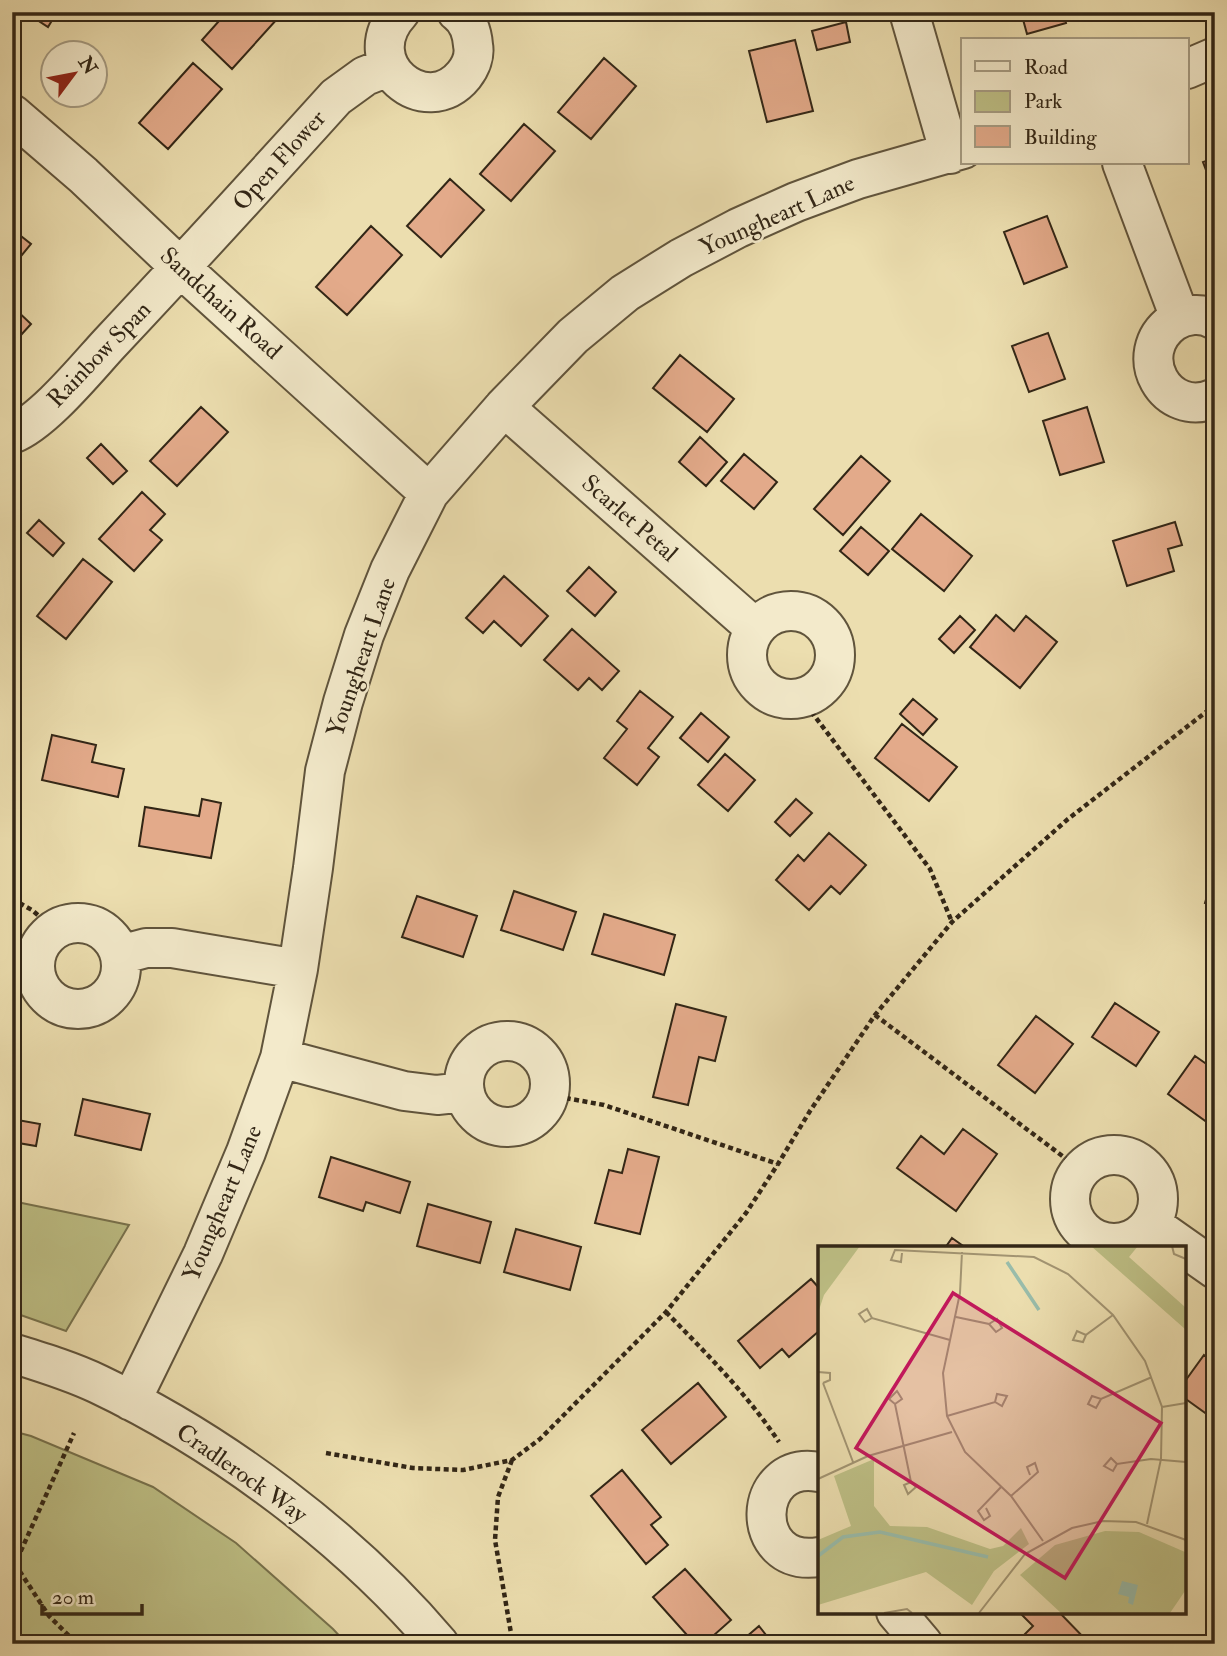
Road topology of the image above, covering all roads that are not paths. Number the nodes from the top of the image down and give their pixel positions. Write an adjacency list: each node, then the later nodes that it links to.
1 (400, 12): 5 (street)
2 (457, 12): 5 (street)
3 (909, 12): 8 (street)
4 (1215, 57): 6 (street)
5 (388, 66): 10 (street, Open Flower)
6 (1188, 69)
7 (12, 114): 10 (street, Sandchain Road)
8 (956, 152): 13 (street, Youngheart Lane)
9 (1122, 164): 11 (street)
10 (181, 268): 14 (street, Rainbow Span); 15 (street, Sandchain Road)
11 (1197, 319): 12 (street)
12 (1215, 398)
13 (504, 407): 15 (street, Youngheart Lane); 16 (street, Scarlet Petal)
14 (12, 434)
15 (429, 493): 18 (street, Youngheart Lane)
16 (755, 628): 16 (street)
17 (120, 955): 17 (street); 18 (street)
18 (298, 969): 19 (street, Youngheart Lane)
19 (280, 1058): 20 (street); 26 (street, Youngheart Lane)
20 (465, 1092): 20 (street)
21 (1151, 1224): 21 (street); 22 (street)
22 (1182, 1246)
23 (1185, 1248): 24 (street)
24 (1215, 1269)
25 (12, 1353): 26 (street, Cradlerock Way)
26 (131, 1401): 30 (street, Cradlerock Way)
27 (804, 1474): 28 (street)
28 (818, 1557)
29 (898, 1614): 31 (street)
30 (439, 1644)
31 (923, 1644)

